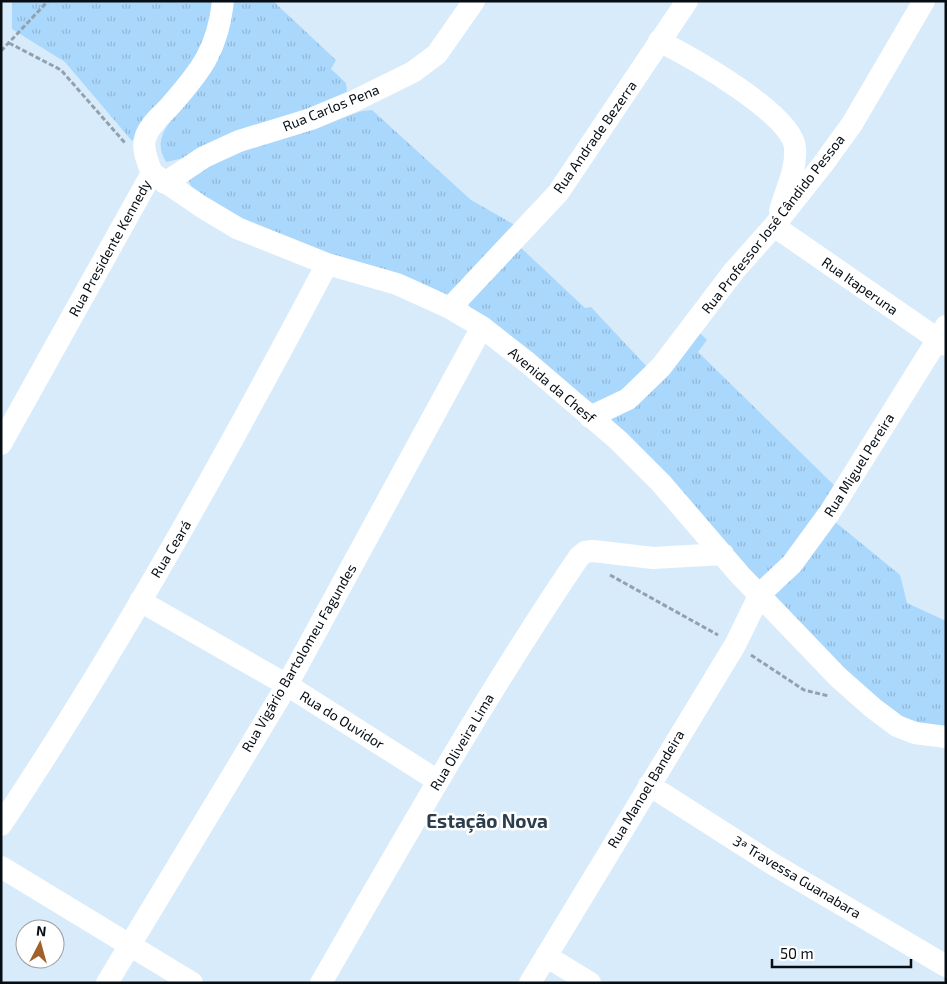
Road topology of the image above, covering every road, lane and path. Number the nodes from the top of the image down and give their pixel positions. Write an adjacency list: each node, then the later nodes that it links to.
1 (48, 1): 7 (path)
2 (223, 1): 10 (street, Rua Presidente Kennedy)
3 (474, 1): 10 (street, Rua Carlos Pena)
4 (687, 1): 6 (street, Rua Andrade Bezerra)
5 (924, 1): 11 (street, Rua Professor José Cândido Pessoa)
6 (659, 41): 11 (street); 13 (street, Rua Andrade Bezerra)
7 (9, 43): 8 (path); 9 (path)
8 (1, 51)
9 (126, 144)
10 (158, 178): 12 (street, Avenida da Chesf); 17 (street, Rua Presidente Kennedy)
11 (776, 223): 15 (street, Rua Itaperuna); 16 (street, Rua Professor José Cândido Pessoa)
12 (327, 264): 13 (street, Avenida da Chesf); 20 (street, Rua Ceará)
13 (450, 308): 14 (street, Avenida da Chesf)
14 (482, 327): 16 (street, Avenida da Chesf); 21 (street, Rua Vigário Bartolomeu Fagundes)
15 (943, 337): 19 (street, Rua Miguel Pereira)
16 (590, 417): 18 (street, Avenida da Chesf)
17 (1, 444)
18 (723, 554): 19 (street, Avenida da Chesf); 23 (street, Rua Oliveira Lima)
19 (760, 594): 22 (street, Avenida da Chesf); 24 (street, Rua Manoel Bandeira)
20 (140, 601): 21 (street, Rua do Ouvidor); 25 (street, Rua Ceará)
21 (287, 685): 23 (street, Rua do Ouvidor); 27 (street, Rua Vigário Bartolomeu Fagundes)
22 (946, 737)
23 (438, 781): 32 (street, Rua Oliveira Lima)
24 (649, 785): 28 (street, Rua Manoel Bandeira); 29 (street, 3ª Travessa Guanabara)
25 (1, 825)
26 (1, 867): 27 (street)
27 (130, 943): 30 (street, Rua Vigário Bartolomeu Fagundes); 31 (street)
28 (546, 956): 33 (street, Rua Manoel Bandeira); 34 (street)
29 (946, 966)
30 (107, 983)
31 (192, 983)
32 (321, 983)
33 (530, 983)
34 (590, 983)

